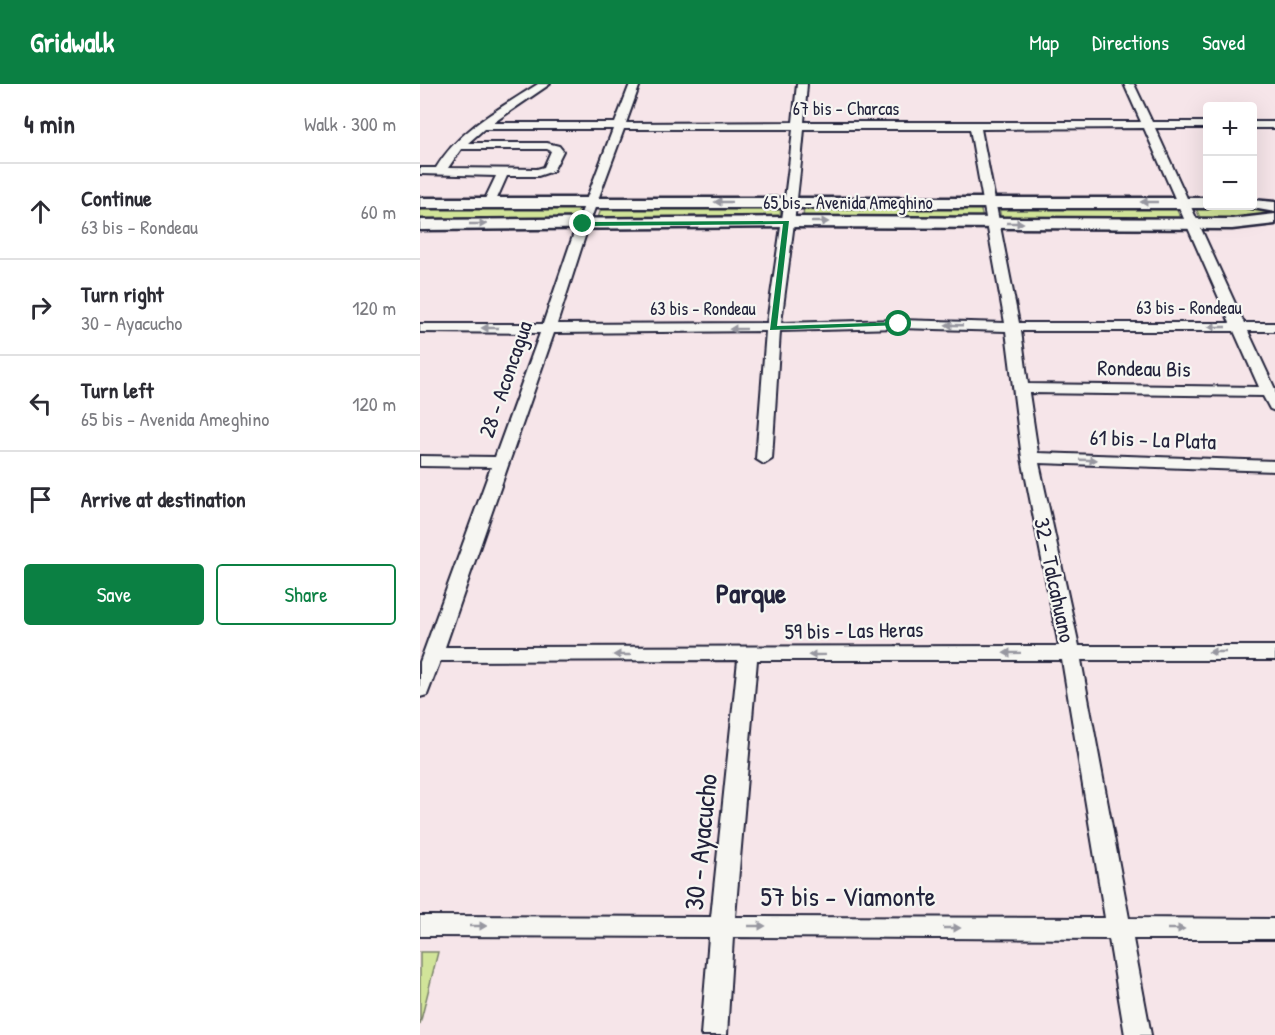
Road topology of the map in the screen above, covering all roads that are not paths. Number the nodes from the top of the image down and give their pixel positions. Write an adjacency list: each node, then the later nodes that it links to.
1 (545, 84): 9 (street)
2 (635, 84): 10 (street, 28 - Aconcagua)
3 (802, 84): 11 (street)
4 (1129, 84): 5 (street)
5 (1148, 125): 6 (street, 67 bis - Charcas); 12 (street, 67 bis - Charcas); 19 (street)
6 (1203, 125)
7 (1257, 125): 8 (street)
8 (1275, 125)
9 (484, 126): 10 (street, 67 bis - Charcas); 13 (street)
10 (618, 126): 11 (street, 67 bis - Charcas); 22 (street, 28 - Aconcagua)
11 (799, 126): 12 (street, 67 bis - Charcas); 17 (street)
12 (975, 126): 18 (street, 32 - Talcahuano)
13 (457, 146): 15 (street); 16 (street)
14 (420, 171): 15 (street)
15 (440, 171): 16 (street)
16 (503, 173): 21 (street)
17 (792, 202): 18 (main road, 65 bis - Avenida Ameghino); 22 (main road, 65 bis - Avenida Ameghino, one-way to 22); 27 (street)
18 (989, 202): 19 (main road, 65 bis - Avenida Ameghino, one-way to 18); 28 (street, 32 - Talcahuano)
19 (1184, 202): 20 (main road, 65 bis - Avenida Ameghino); 30 (street)
20 (1203, 202)
21 (489, 203): 22 (main road, 65 bis - Avenida Ameghino); 23 (main road, 65 bis - Avenida Ameghino)
22 (593, 203): 29 (street, 28 - Aconcagua)
23 (420, 204)
24 (1257, 205): 25 (main road)
25 (1275, 207)
26 (1275, 219): 30 (main road, 65 bis - Avenida Ameghino)
27 (787, 222): 28 (main road, 65 bis - Avenida Ameghino, one-way to 28); 29 (main road, 65 bis - Avenida Ameghino); 37 (street)
28 (992, 223): 30 (main road, 65 bis - Avenida Ameghino, one-way to 30); 33 (street, 32 - Talcahuano)
29 (583, 224): 31 (main road, 65 bis - Avenida Ameghino, one-way to 29); 32 (street, 28 - Aconcagua)
30 (1194, 224): 34 (street)
31 (420, 225)
32 (549, 327): 36 (street, 63 bis - Rondeau, one-way to 36); 37 (street, 63 bis - Rondeau, one-way to 32); 43 (street, 28 - Aconcagua)
33 (1013, 327): 34 (street, 63 bis - Rondeau, one-way to 33); 37 (street, 63 bis - Rondeau, one-way to 37); 38 (street, 32 - Talcahuano)
34 (1241, 327): 35 (street, 63 bis - Rondeau); 39 (street)
35 (1275, 327)
36 (420, 328)
37 (773, 328): 41 (street)
38 (1020, 388): 39 (street, Rondeau Bis); 40 (street, 32 - Talcahuano)
39 (1272, 399)
40 (1030, 458): 44 (street, 61 bis - La Plata, one-way to 44); 45 (street, 32 - Talcahuano)
41 (764, 459)
42 (420, 461): 43 (street)
43 (501, 462): 47 (street, 28 - Aconcagua)
44 (1275, 466)
45 (1070, 652): 46 (street, 59 bis - Las Heras, one-way to 45); 48 (street, 59 bis - Las Heras, one-way to 48); 52 (street, 32 - Talcahuano)
46 (1275, 653)
47 (433, 654): 48 (street, 59 bis - Las Heras, one-way to 47); 49 (street, 28 - Aconcagua)
48 (748, 655): 51 (street, 30 - Ayacucho)
49 (420, 690)
50 (420, 926): 51 (street, 57 bis - Viamonte, one-way to 51)
51 (722, 926): 52 (street, 57 bis - Viamonte, one-way to 52); 54 (street, 30 - Ayacucho)
52 (1118, 929): 53 (street, 57 bis - Viamonte, one-way to 53); 55 (street, 32 - Talcahuano)
53 (1275, 929)
54 (714, 1035)
55 (1138, 1035)

